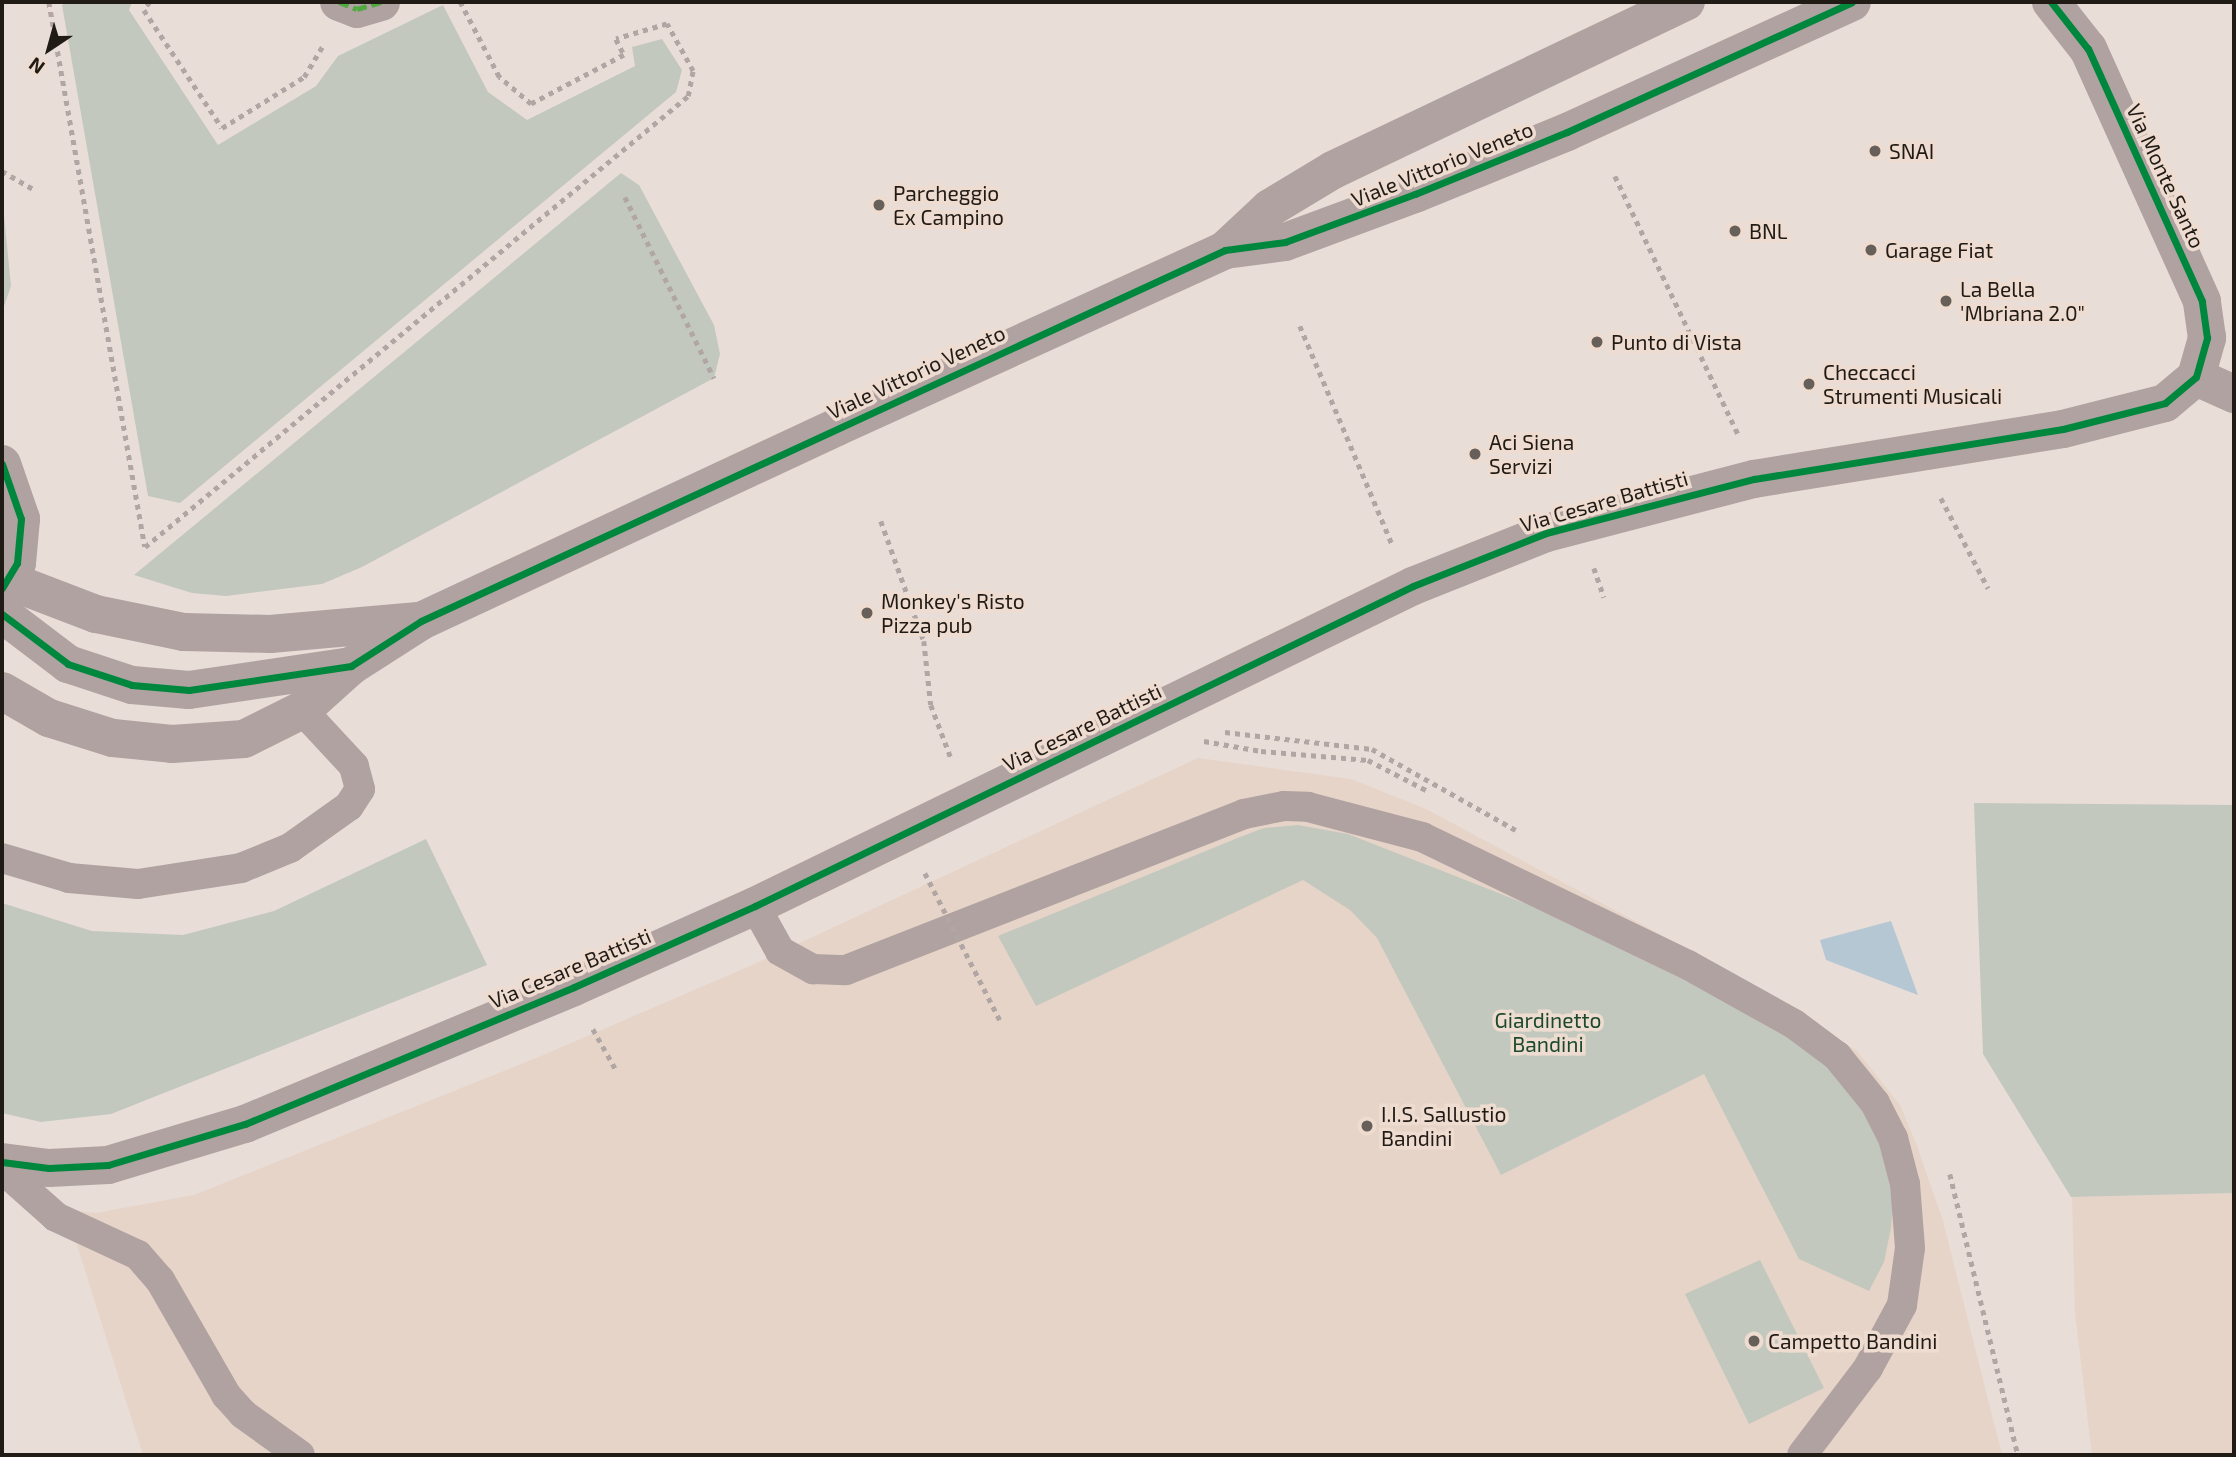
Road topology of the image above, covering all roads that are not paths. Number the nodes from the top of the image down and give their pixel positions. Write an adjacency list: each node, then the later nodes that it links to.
1 (1686, 2): 6 (street, Viale Vittorio Veneto)
2 (1853, 2): 6 (street, Viale Vittorio Veneto)
3 (2051, 2): 5 (street, Via Monte Santo)
4 (2080, 2): 5 (street, Via Monte Santo)
5 (2088, 49): 7 (street, Via Monte Santo)
6 (1226, 250): 11 (street, Viale Vittorio Veneto)
7 (2196, 377): 8 (street); 16 (street, Via Cesare Battisti)
8 (2234, 394)
9 (2, 464): 10 (street)
10 (4, 594): 11 (street, Viale Vittorio Veneto); 12 (street, Viale Vittorio Veneto)
11 (421, 621): 12 (street, Viale Vittorio Veneto)
12 (351, 666): 14 (street, Viale Vittorio Veneto)
13 (2, 691): 14 (street, Viale Vittorio Veneto)
14 (302, 710): 15 (lane)
15 (2, 858)
16 (755, 906): 17 (street, Via Cesare Battisti); 20 (lane)
17 (2, 1162)
18 (2, 1169): 19 (lane)
19 (300, 1455)
20 (1802, 1455)

